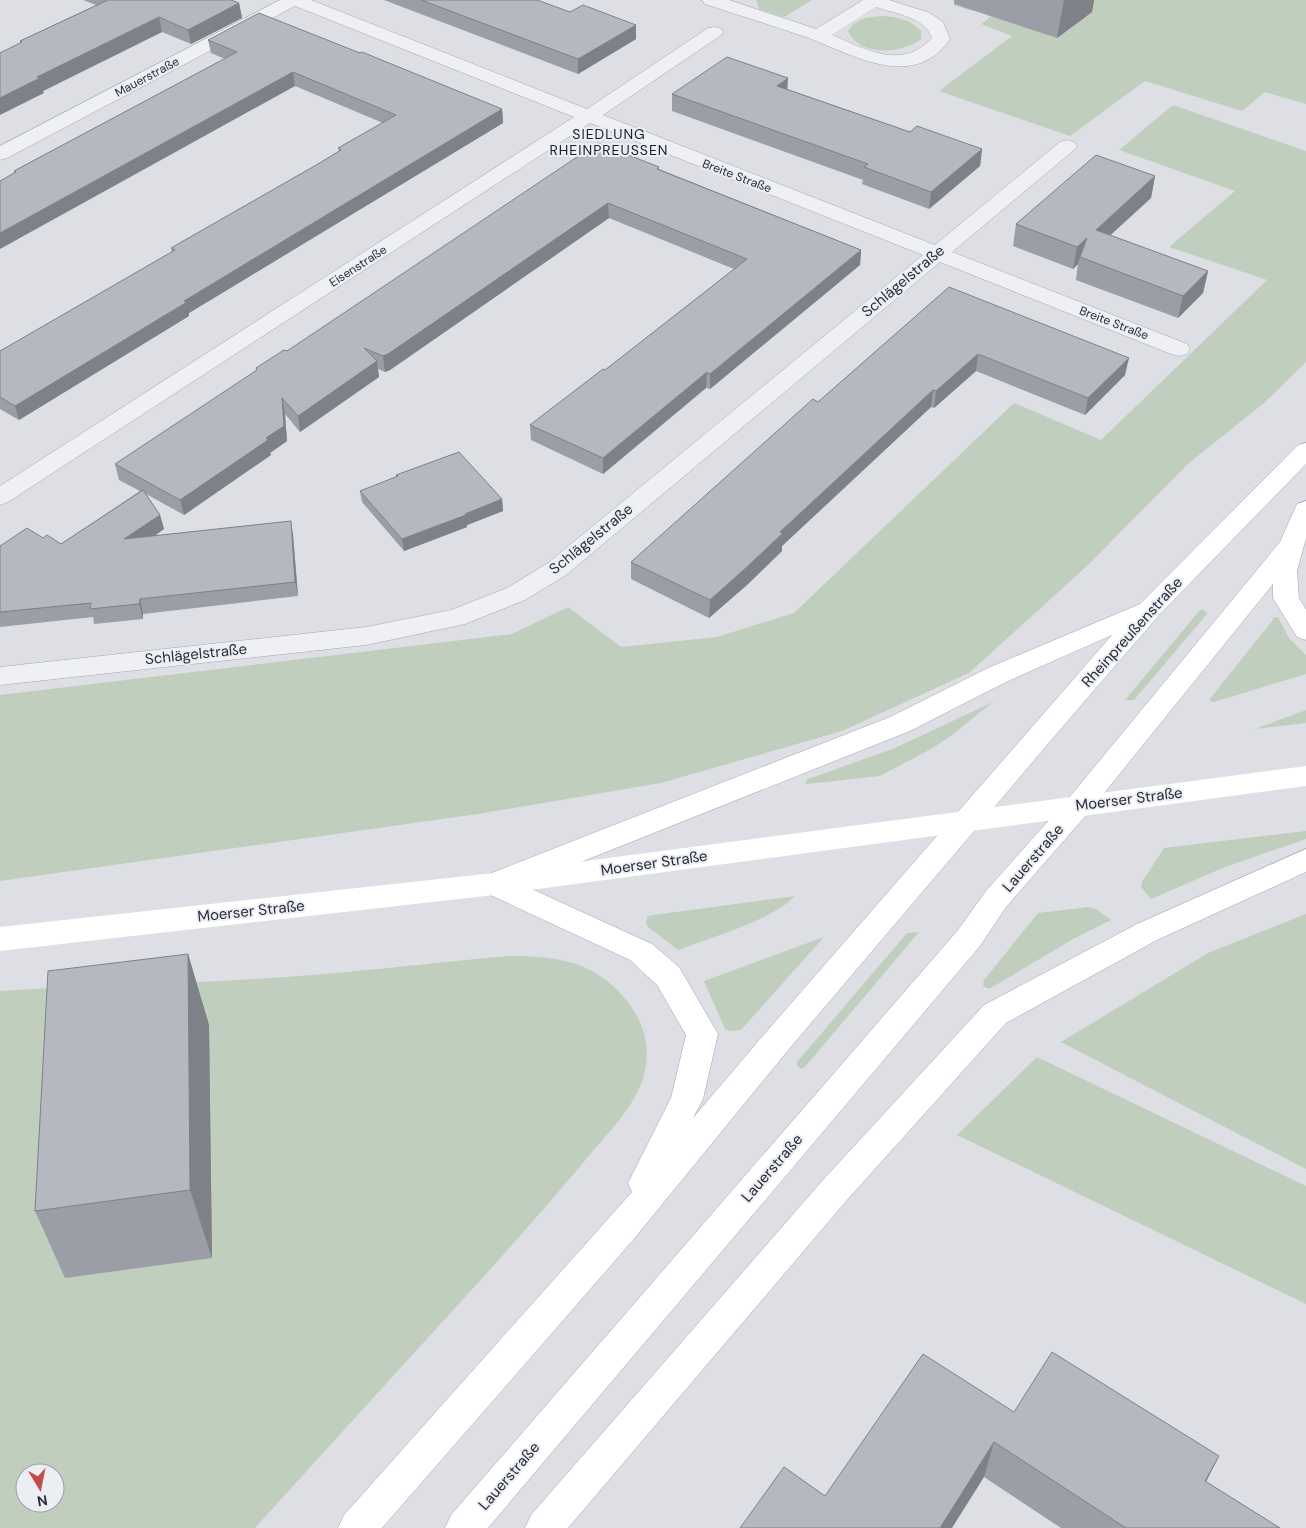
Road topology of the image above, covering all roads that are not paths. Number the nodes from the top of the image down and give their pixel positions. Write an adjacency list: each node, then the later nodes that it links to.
1 (294, 0): 5 (street, Breite Straße); 7 (street, Mauerstraße)
2 (711, 0): 4 (street)
3 (714, 32): 5 (street, Eisenstraße)
4 (817, 36): 4 (street)
5 (588, 117): 8 (street, Breite Straße); 11 (street, Eisenstraße)
6 (1067, 146): 8 (street, Schlägelstraße)
7 (0, 154)
8 (935, 254): 9 (street, Breite Straße); 16 (street, Schlägelstraße)
9 (1179, 349)
10 (1306, 450): 14 (main road, Rheinpreußenstraße)
11 (0, 497)
12 (1306, 508): 13 (main road)
13 (1291, 545): 15 (main road); 18 (main road)
14 (1150, 609): 19 (main road, Rheinpreußenstraße); 21 (main road)
15 (1306, 631)
16 (0, 676)
17 (1306, 776): 18 (main road, Moerser Straße)
18 (1078, 806): 19 (main road, Moerser Straße); 25 (main road, Lauerstraße)
19 (964, 820): 21 (main road, Moerser Straße); 23 (main road)
20 (1306, 860): 26 (main road)
21 (494, 884): 22 (main road, Moerser Straße); 23 (main road)
22 (0, 939)
23 (621, 1228): 24 (main road)
24 (357, 1528)
25 (464, 1528)
26 (544, 1528)

